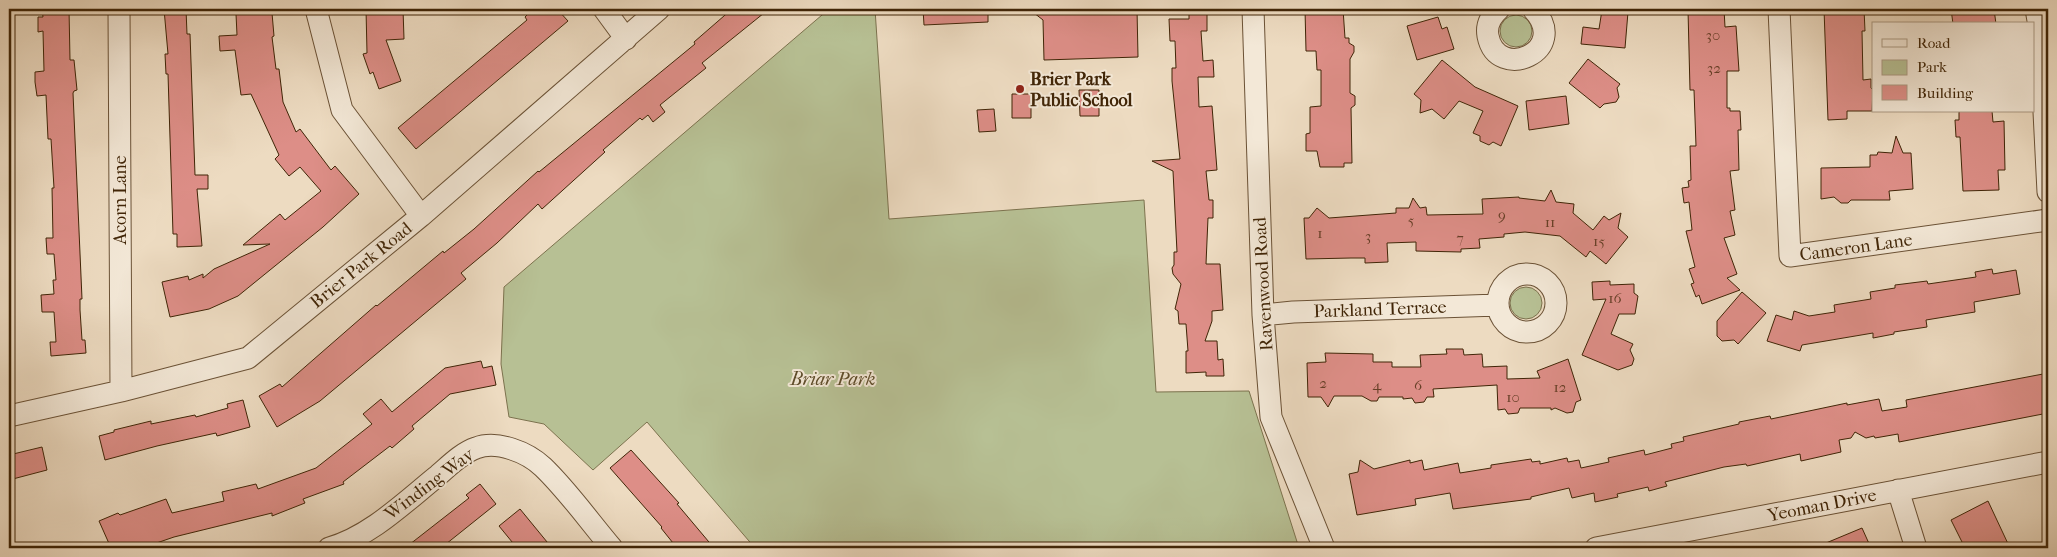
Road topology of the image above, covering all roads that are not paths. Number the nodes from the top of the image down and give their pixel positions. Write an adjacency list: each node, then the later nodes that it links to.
1 (119, 9): 16 (street, Acorn Lane)
2 (316, 9): 12 (street)
3 (604, 9): 10 (street)
4 (659, 9): 10 (street, Brier Park Road)
5 (1253, 9): 15 (street, Ravenwood Road)
6 (1499, 9): 7 (street)
7 (1533, 9)
8 (1779, 9): 13 (street, Cameron Lane)
9 (2036, 9): 11 (street)
10 (626, 38): 12 (street, Brier Park Road)
11 (2048, 192)
12 (421, 216): 16 (street, Brier Park Road)
13 (2048, 220)
14 (1498, 305): 15 (street, Parkland Terrace)
15 (1263, 315): 22 (street, Ravenwood Road)
16 (121, 391): 17 (street, Brier Park Road)
17 (9, 416)
18 (2048, 462): 19 (street, Yeoman Drive)
19 (1898, 490): 23 (street, Yeoman Drive); 24 (street)
20 (337, 547): 21 (street, Winding Way)
21 (612, 548)
22 (1324, 548)
23 (1596, 548)
24 (1916, 548)

